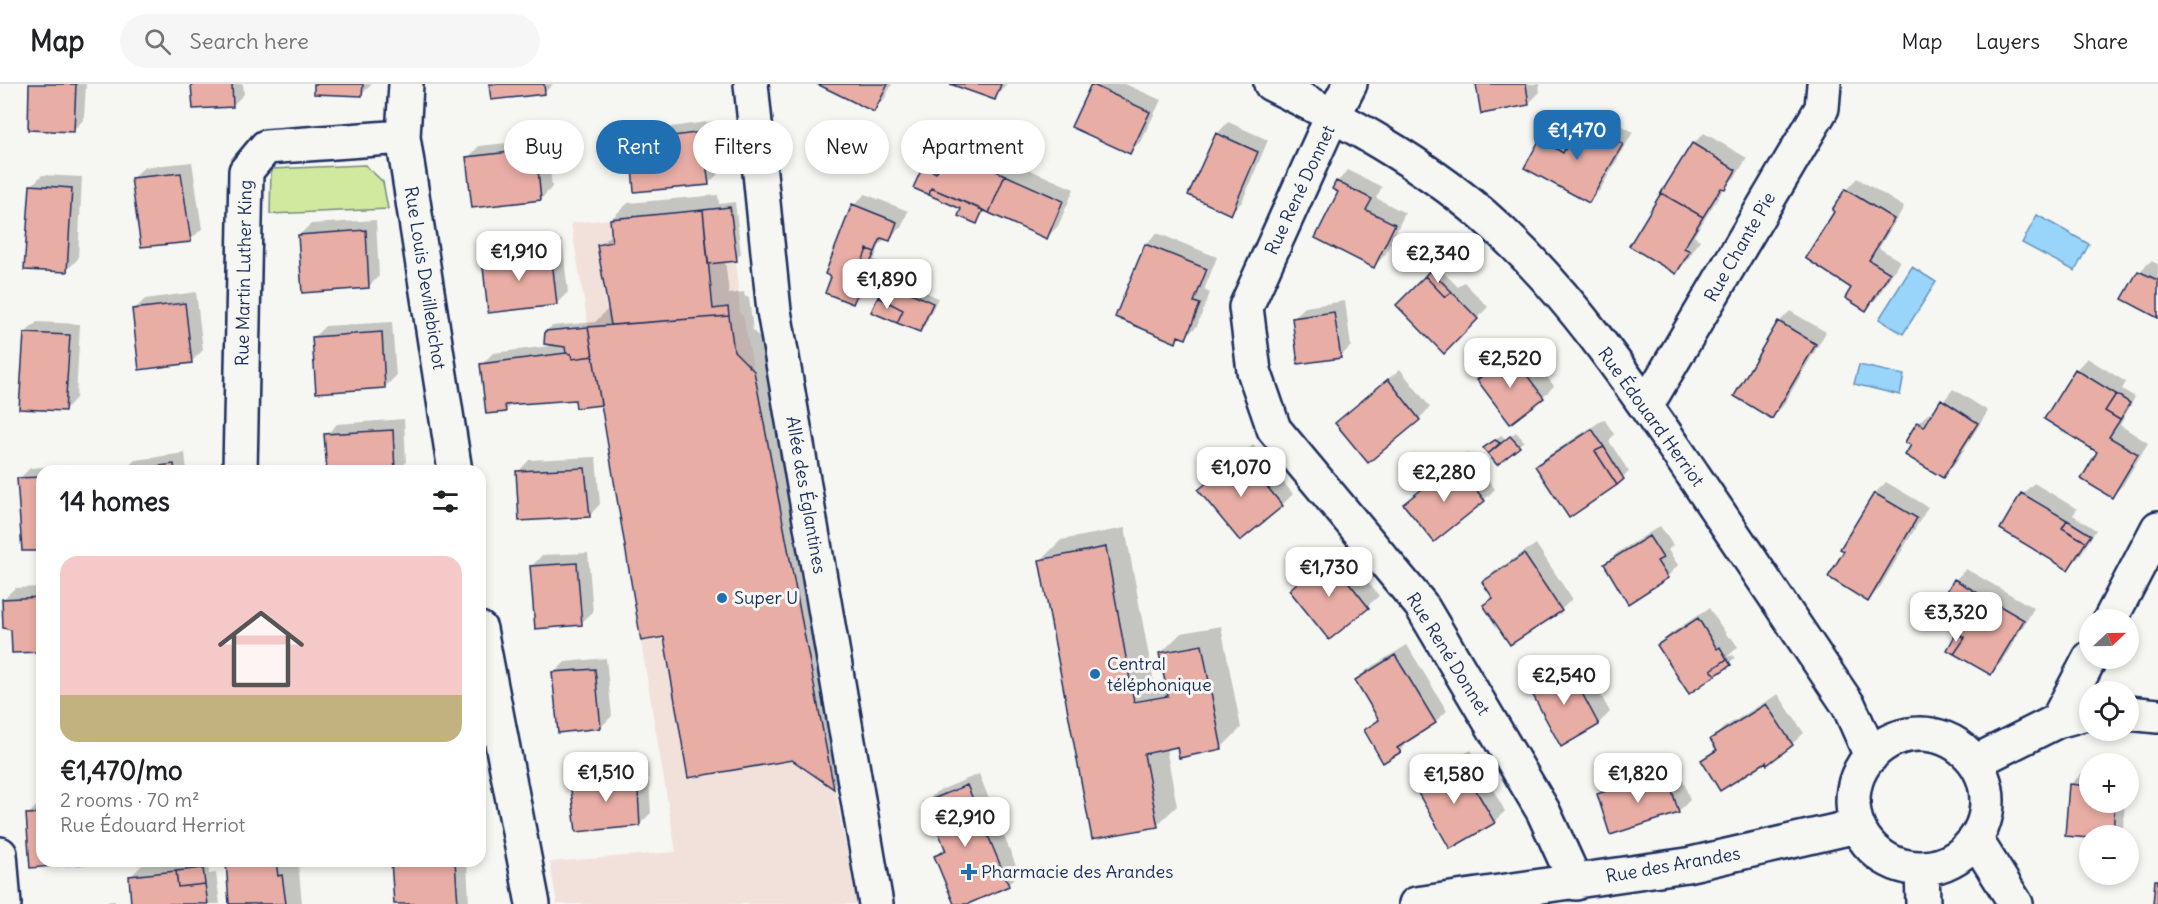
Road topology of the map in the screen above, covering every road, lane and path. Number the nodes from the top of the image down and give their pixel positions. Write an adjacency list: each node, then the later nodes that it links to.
1 (406, 84): 7 (street, Rue Louis Devillebichot)
2 (751, 84): 28 (street, Allée des Églantines)
3 (1271, 84): 6 (street, Rue Édouard Herriot)
4 (1350, 84): 6 (street, Rue René Donnet)
5 (1824, 84): 8 (street, Rue Chante Pie)
6 (1335, 115): 8 (street, Rue Édouard Herriot); 25 (street, Rue René Donnet)
7 (403, 137): 9 (street, Rue Martin Luther King); 10 (street, Rue Louis Devillebichot)
8 (1646, 406): 19 (street, Rue Édouard Herriot)
9 (240, 465)
10 (454, 465)
11 (2158, 528): 12 (street)
12 (2116, 609)
13 (486, 660): 27 (street)
14 (2084, 669): 18 (street)
15 (2139, 714): 17 (street)
16 (2079, 715): 18 (street)
17 (2158, 716)
18 (2057, 721): 20 (street)
19 (1870, 756): 20 (street); 21 (street)
20 (1975, 762): 22 (street)
21 (1857, 826): 24 (street); 25 (street, Rue des Arandes)
22 (1976, 840): 24 (street); 31 (street)
23 (0, 854): 26 (street)
24 (1922, 869): 30 (street)
25 (1576, 883): 29 (street, Rue des Arandes)
26 (4, 904)
27 (533, 904)
28 (876, 904)
29 (1416, 904)
30 (1923, 904)
31 (2016, 904)

